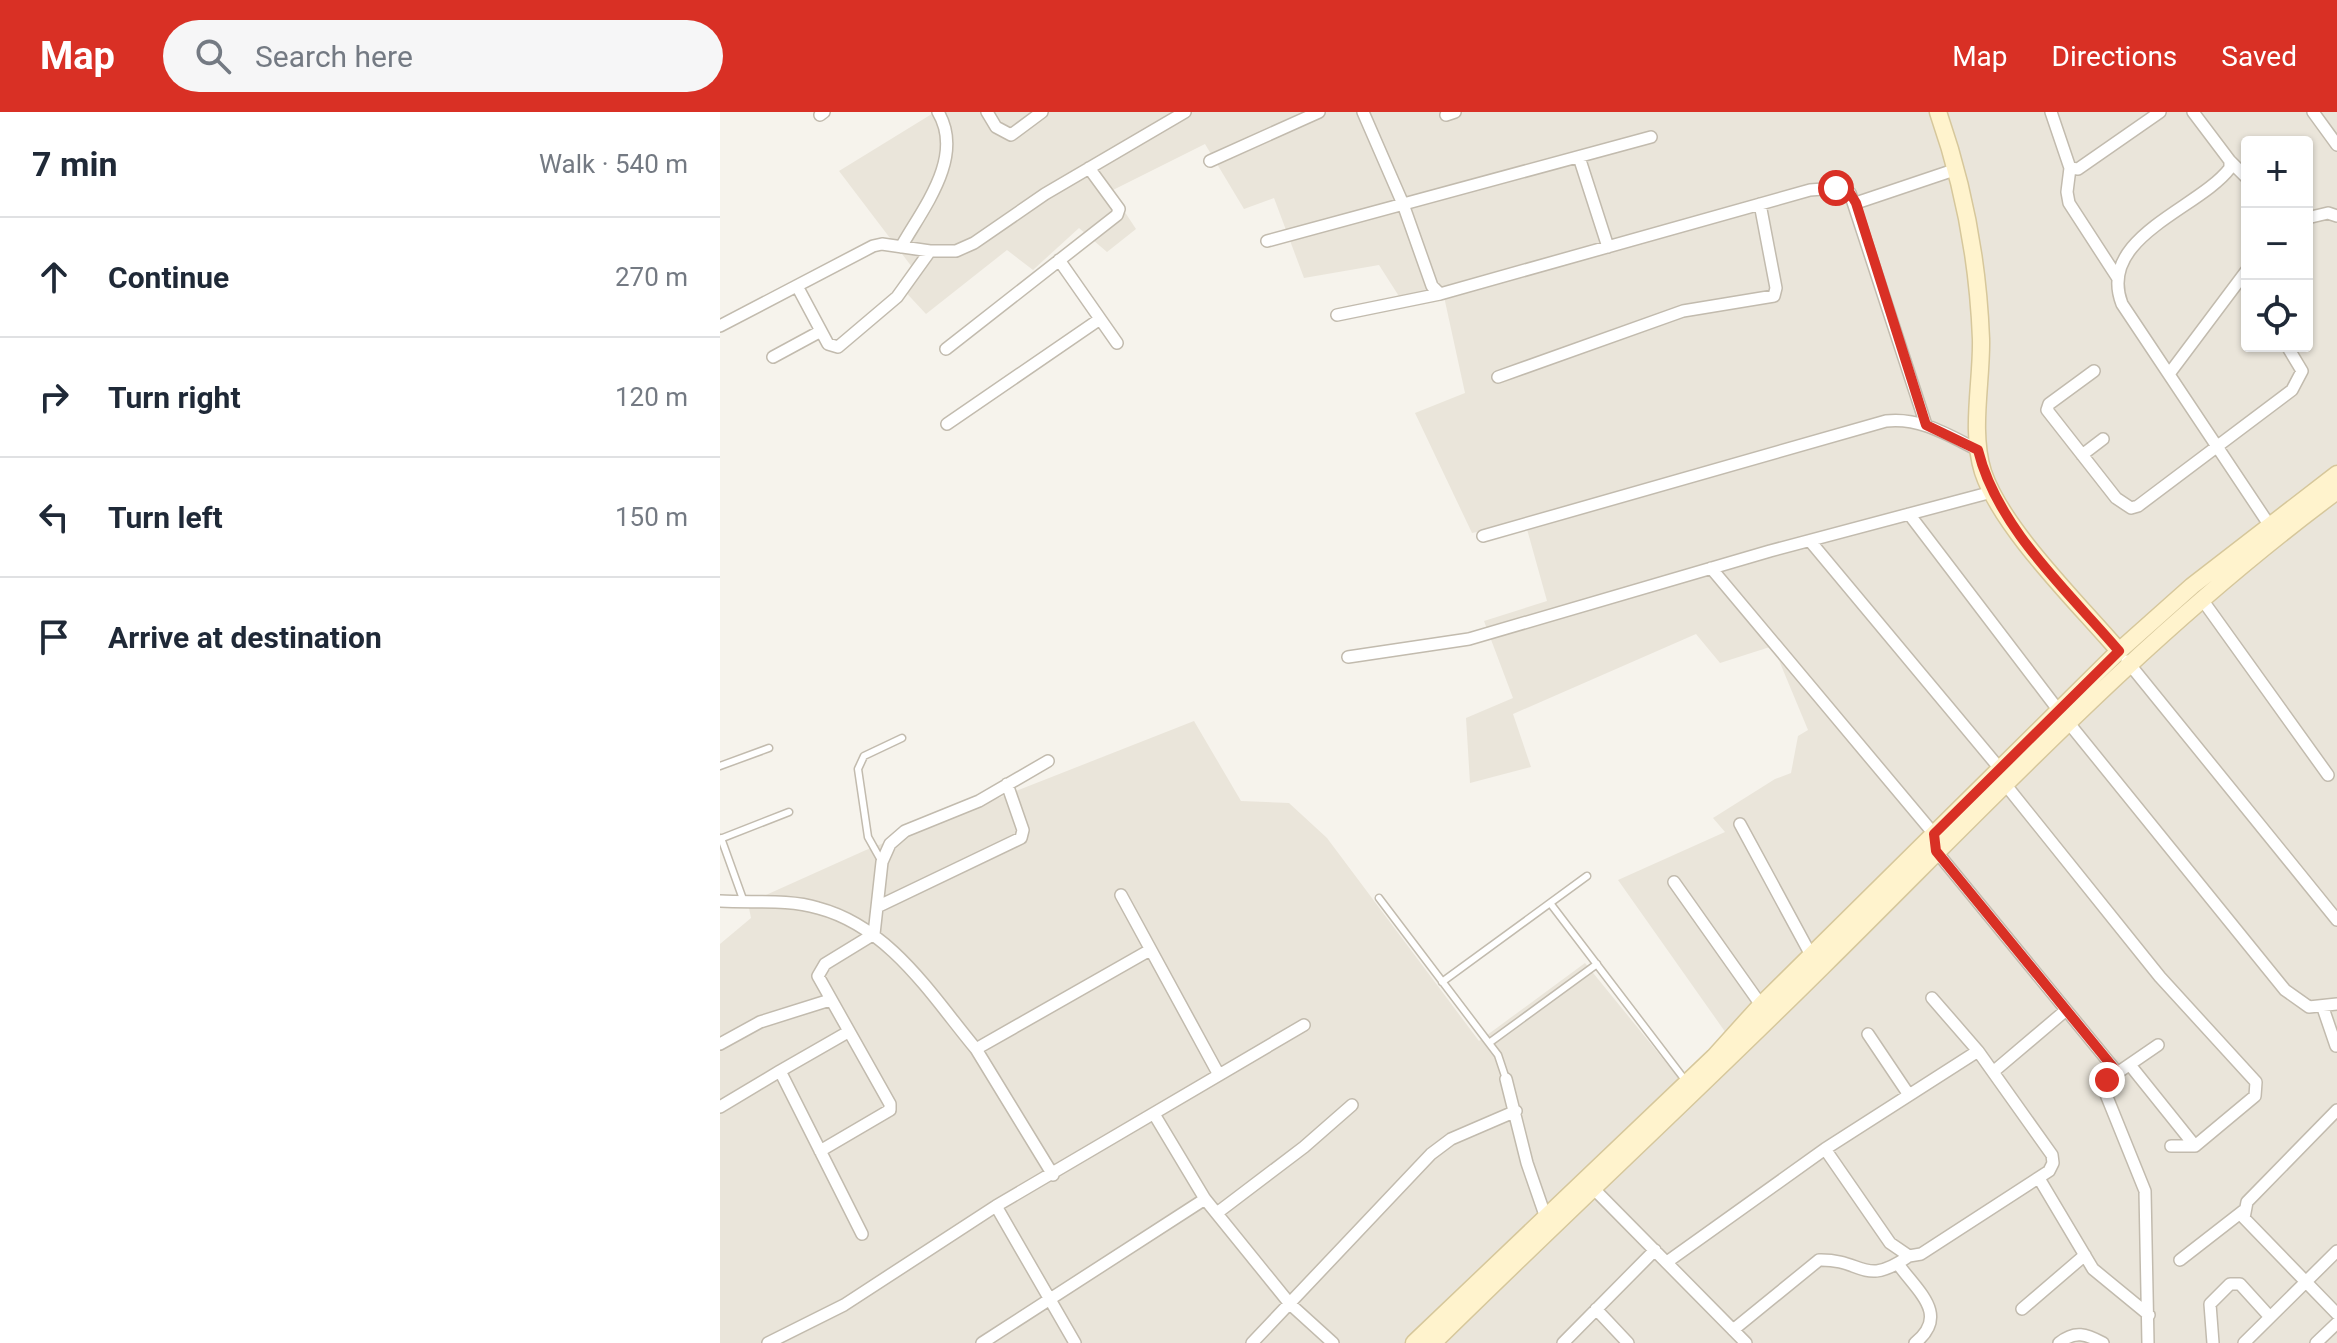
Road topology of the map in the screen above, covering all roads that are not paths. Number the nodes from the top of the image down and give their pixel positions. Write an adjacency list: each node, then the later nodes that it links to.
1 (938, 112): 27 (street)
2 (987, 112): 3 (street)
3 (1042, 112)
4 (1185, 112): 17 (street)
5 (1319, 112): 15 (street)
6 (1363, 112): 22 (street)
7 (1938, 112): 19 (street)
8 (2051, 112): 18 (street)
9 (2160, 112): 18 (street)
10 (2193, 112): 16 (street)
11 (2313, 112): 13 (street)
12 (1651, 137): 14 (street)
13 (2337, 145)
14 (1579, 157): 22 (street); 28 (street)
15 (1210, 161)
16 (2230, 161): 20 (street); 31 (street)
17 (1089, 168): 29 (street); 30 (street)
18 (2070, 168): 31 (street)
19 (1957, 169): 21 (street); 52 (street)
20 (2241, 172)
21 (1856, 203): 23 (street); 49 (street)
22 (1403, 204): 26 (street); 36 (street)
23 (1760, 204): 28 (street); 47 (street)
24 (2337, 216): 25 (street)
25 (2313, 217)
26 (1267, 241)
27 (901, 247): 29 (street); 34 (street)
28 (1608, 247): 36 (street)
29 (930, 251): 40 (street)
30 (1059, 260): 38 (street); 42 (street)
31 (2117, 277): 46 (street)
32 (2241, 278): 33 (street)
33 (2238, 282): 35 (street); 46 (street)
34 (797, 286): 39 (street); 40 (street)
35 (2241, 286)
36 (1440, 294): 37 (street)
37 (1337, 315)
38 (1100, 319): 41 (street); 48 (street)
39 (720, 326)
40 (821, 331): 44 (street)
41 (1117, 343)
42 (946, 349)
43 (2291, 352): 51 (street)
44 (773, 357)
45 (2094, 371): 53 (street)
46 (2169, 374): 51 (street)
47 (1498, 377)
48 (947, 424)
49 (1926, 425): 52 (street); 59 (street)
50 (2103, 439): 53 (street)
51 (2217, 446): 53 (street); 58 (street)
52 (1978, 450): 56 (street)
53 (2082, 455)
54 (2337, 474): 58 (street)
55 (2337, 491): 58 (street)
56 (1992, 492): 57 (street); 64 (street)
57 (1909, 514): 60 (street); 65 (street)
58 (2272, 530): 62 (street); 64 (street)
59 (1483, 536)
60 (1810, 541): 61 (street); 71 (street)
61 (1711, 568): 63 (street); 76 (street)
62 (2201, 598): 64 (street); 70 (street)
63 (1348, 657)
64 (2124, 657): 65 (street); 86 (street)
65 (2064, 717): 71 (street); 96 (street)
66 (902, 738): 77 (lane)
67 (769, 748): 69 (lane)
68 (1048, 761): 72 (street)
69 (720, 766)
70 (2328, 775)
71 (2003, 777): 76 (street); 121 (street)
72 (1007, 784): 77 (street); 85 (street)
73 (789, 812): 75 (lane)
74 (1740, 824): 89 (street)
75 (720, 838): 83 (lane)
76 (1935, 843): 89 (street); 97 (street); 126 (street)
77 (882, 862): 85 (street)
78 (1587, 876): 84 (lane)
79 (1674, 882): 95 (street)
80 (1121, 895): 88 (street)
81 (1379, 898): 91 (lane)
82 (720, 901): 83 (street)
83 (744, 902): 87 (street)
84 (1550, 903): 90 (lane); 91 (lane)
85 (877, 907): 87 (street)
86 (2337, 920)
87 (874, 934): 93 (street); 105 (street)
88 (1150, 950): 105 (street); 111 (street)
89 (1812, 957): 95 (street)
90 (1597, 964): 101 (lane); 113 (lane)
91 (1442, 982): 101 (lane)
92 (1932, 998): 106 (street)
93 (830, 1000): 99 (street); 102 (street)
94 (2337, 1004): 96 (street)
95 (1761, 1005): 113 (street)
96 (2323, 1008): 104 (street)
97 (2065, 1011): 109 (street); 110 (street)
98 (1304, 1025): 111 (street)
99 (848, 1032): 108 (street); 123 (street)
100 (1868, 1034): 114 (street)
101 (1489, 1043): 112 (lane)
102 (720, 1044)
103 (2158, 1045): 107 (street)
104 (2336, 1046)
105 (976, 1049): 124 (street)
106 (1978, 1051): 109 (street); 114 (street)
107 (2130, 1065): 110 (street); 121 (street)
108 (780, 1071): 116 (street); 123 (street)
109 (1993, 1072): 125 (street)
110 (2117, 1072): 146 (street)
111 (1219, 1075): 119 (street)
112 (1506, 1079): 118 (street)
113 (1687, 1083): 126 (street)
114 (1909, 1095): 122 (street)
115 (1352, 1105): 130 (street)
116 (720, 1107)
117 (2337, 1110): 129 (street)
118 (1516, 1111): 131 (street); 142 (street)
119 (1154, 1114): 124 (street); 127 (street)
120 (2171, 1146): 121 (street)
121 (2195, 1146)
122 (1825, 1149): 136 (street); 138 (street)
123 (820, 1151): 132 (street)
124 (1053, 1175): 128 (street)
125 (2040, 1180): 135 (street); 136 (street)
126 (1590, 1185): 131 (street); 133 (street); 156 (street)
127 (1205, 1199): 130 (street); 141 (street)
128 (996, 1206): 141 (street); 150 (street)
129 (2243, 1211): 137 (street); 140 (street)
130 (1217, 1213): 142 (street)
131 (1546, 1218): 155 (street)
132 (862, 1234)
133 (1655, 1250): 138 (street); 143 (street)
134 (2337, 1251): 140 (street)
135 (2085, 1255): 144 (street); 146 (street)
136 (1909, 1256): 139 (street)
137 (2180, 1260)
138 (1667, 1262): 149 (street)
139 (1898, 1264): 149 (street); 160 (street)
140 (2306, 1282): 145 (street); 147 (street)
141 (1049, 1302): 151 (street); 152 (street)
142 (1290, 1304): 153 (street); 154 (street)
143 (1596, 1309): 157 (street); 158 (street)
144 (2022, 1309)
145 (2337, 1314)
146 (2149, 1315): 163 (street)
147 (2270, 1317): 164 (street); 165 (street)
148 (2337, 1323): 166 (street)
149 (1733, 1330): 159 (street)
150 (768, 1343)
151 (982, 1343)
152 (1075, 1343)
153 (1252, 1343)
154 (1333, 1343)
155 (1414, 1343)
156 (1433, 1343)
157 (1563, 1343)
158 (1628, 1343)
159 (1746, 1343)
160 (1915, 1343)
161 (2059, 1343): 162 (street)
162 (2103, 1343)
163 (2148, 1343)
164 (2213, 1343)
165 (2244, 1343)
166 (2316, 1343)

